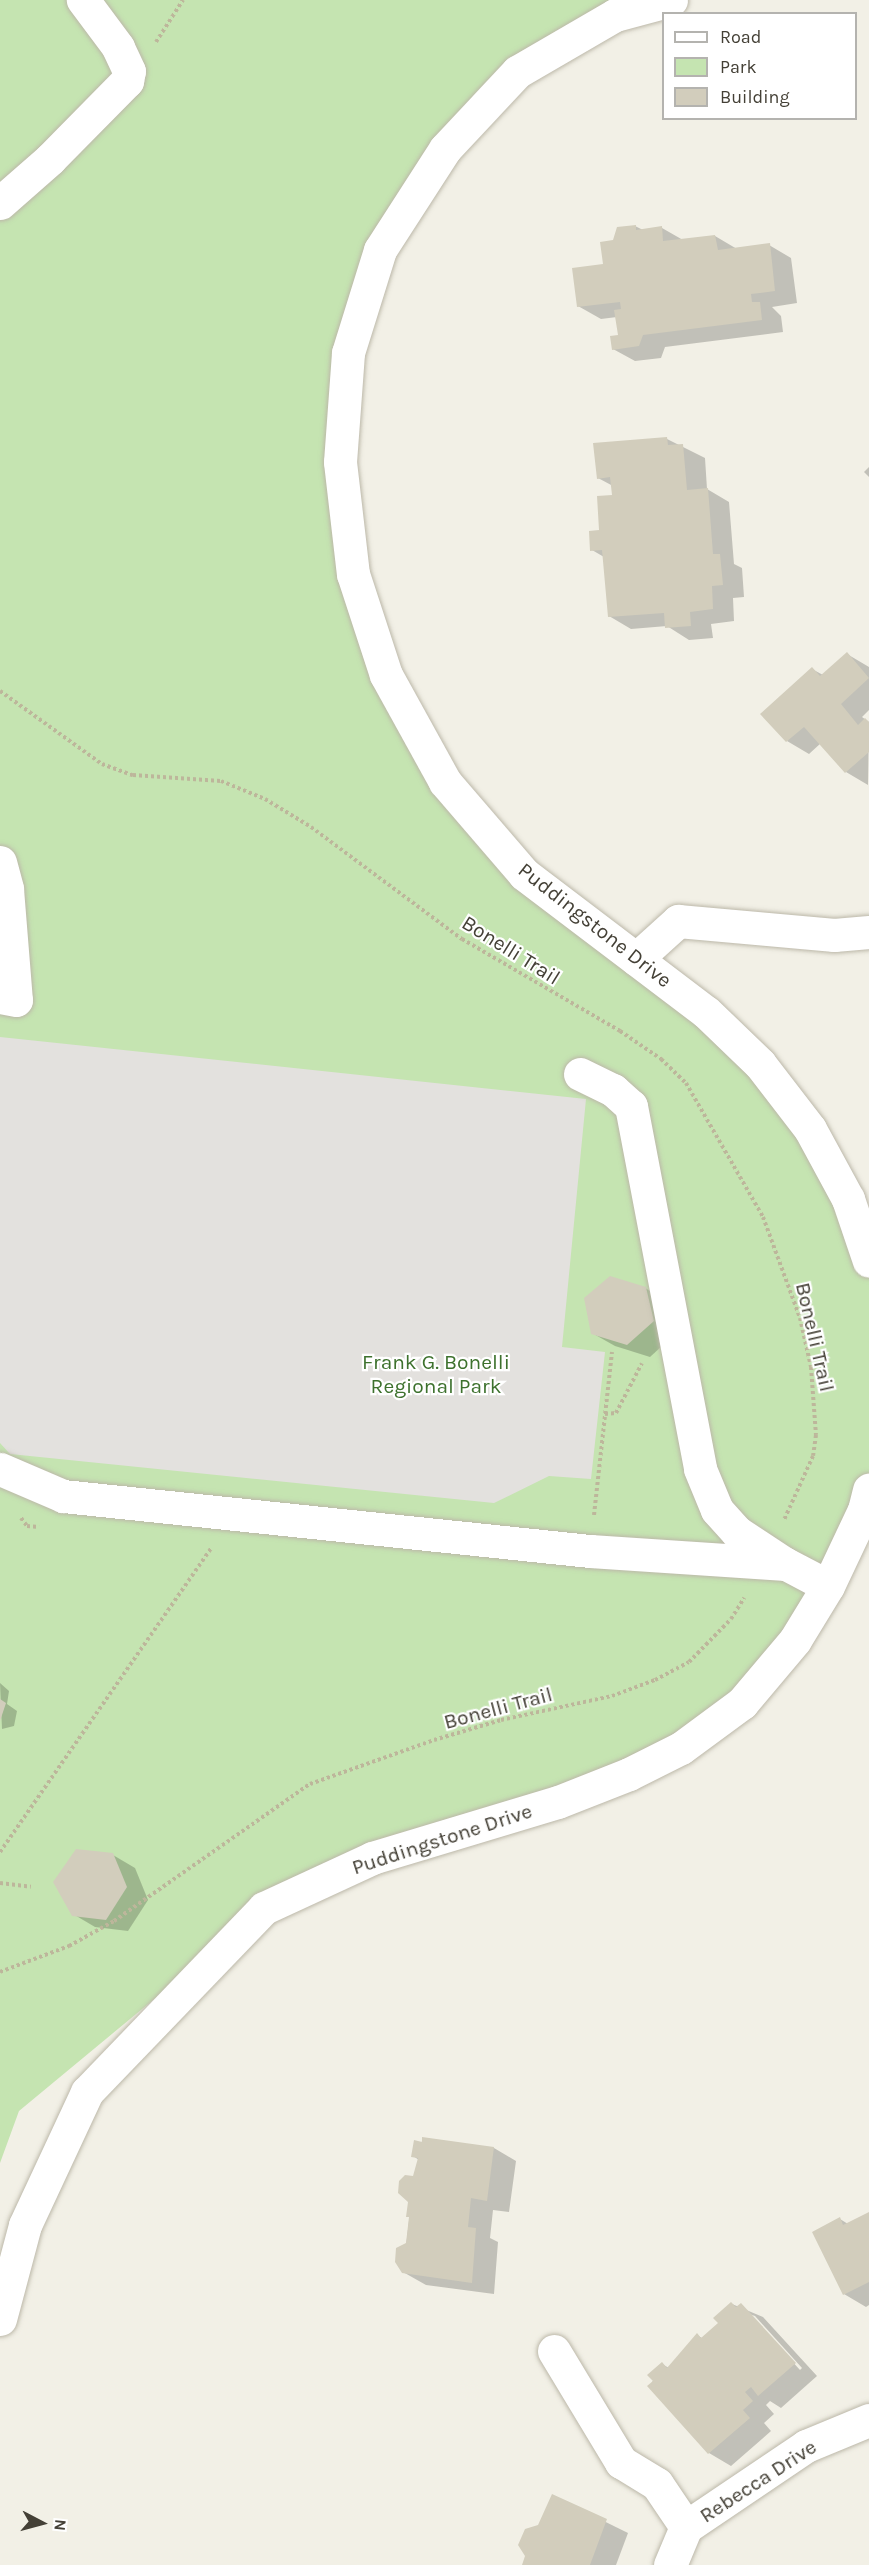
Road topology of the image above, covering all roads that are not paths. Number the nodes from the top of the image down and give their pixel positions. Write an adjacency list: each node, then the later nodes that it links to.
1 (83, 0): 3 (street)
2 (664, 1): 6 (street, Puddingstone Drive)
3 (0, 203)
4 (0, 862): 7 (street)
5 (869, 932): 6 (street)
6 (636, 959): 9 (street, Puddingstone Drive)
7 (0, 997)
8 (580, 1074): 12 (street)
9 (869, 1261)
10 (0, 1469): 12 (street)
11 (869, 1490): 13 (street, Puddingstone Drive)
12 (772, 1560): 13 (street)
13 (828, 1586): 14 (street, Puddingstone Drive)
14 (0, 2319)
15 (554, 2351): 17 (street)
16 (869, 2420): 17 (street, Rebecca Drive)
17 (686, 2528): 18 (street, Rebecca Drive)
18 (670, 2565)

